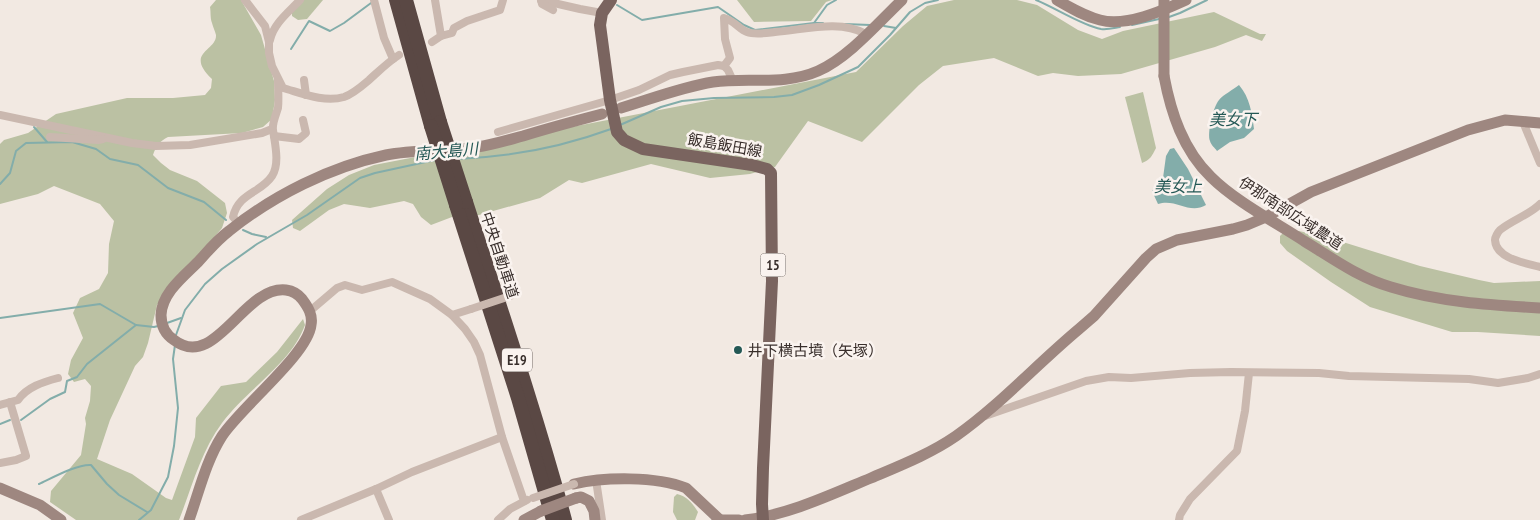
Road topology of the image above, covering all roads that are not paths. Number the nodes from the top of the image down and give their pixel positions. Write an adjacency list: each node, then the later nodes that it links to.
1 (245, 0): 20 (street)
2 (300, 0): 20 (street)
3 (374, 0): 26 (street)
4 (396, 0): 34 (highway, 中央自動車道 / E19)
5 (406, 0): 34 (highway, 中央自動車道 / E19)
6 (435, 0): 19 (street)
7 (503, 0): 19 (street)
8 (541, 0): 15 (street); 16 (street)
9 (572, 0): 16 (street)
10 (611, 0): 17 (main road)
11 (902, 0): 18 (street)
12 (1057, 0): 14 (street)
13 (1164, 0): 42 (street, 伊那南部広域農道, bridge)
14 (1186, 0)
15 (553, 10)
16 (580, 10): 17 (street)
17 (602, 13): 27 (main road, 飯島飯田線 / 15)
18 (866, 34): 22 (street); 25 (street)
19 (442, 36): 21 (street)
20 (269, 42): 23 (street)
21 (432, 42)
22 (724, 66): 25 (street); 27 (street)
23 (278, 78): 26 (street); 35 (street)
24 (304, 80): 26 (street)
25 (733, 81): 28 (street)
26 (308, 97)
27 (610, 100): 36 (street); 64 (main road, 飯島飯田線 / 15)
28 (621, 108)
29 (602, 114): 43 (street)
30 (0, 115): 38 (street)
31 (303, 120): 35 (street)
32 (1523, 122): 33 (street); 39 (street); 42 (street)
33 (1540, 123)
34 (436, 124): 40 (highway, 中央自動車道 / E19, bridge)
35 (273, 132): 38 (street); 43 (street)
36 (498, 132)
37 (50, 137): 38 (street)
38 (108, 138)
39 (1540, 163)
40 (461, 204): 71 (highway, 中央自動車道 / E19); 72 (highway, 中央自動車道 / E19)
41 (1540, 204): 44 (street)
42 (1266, 217): 46 (street, 伊那南部広域農道); 56 (street)
43 (239, 224): 47 (street)
44 (1540, 267)
45 (510, 296): 48 (street, bridge)
46 (1540, 308)
47 (310, 311): 48 (street); 66 (street)
48 (452, 315): 57 (street)
49 (1249, 373): 52 (street); 56 (street); 78 (street)
50 (1540, 374): 52 (street)
51 (58, 378): 54 (street)
52 (1528, 378): 53 (street)
53 (1540, 382)
54 (10, 402): 55 (street); 58 (street)
55 (0, 405)
56 (980, 417): 64 (street)
57 (502, 437): 62 (street); 63 (street)
58 (0, 463)
59 (596, 480): 60 (street); 74 (street); 75 (street)
60 (574, 484): 63 (street, bridge)
61 (0, 488): 65 (street)
62 (376, 489): 67 (street); 68 (street)
63 (524, 501): 69 (street)
64 (763, 519): 77 (street)
65 (61, 520)
66 (189, 520)
67 (301, 520)
68 (389, 520)
69 (498, 520)
70 (524, 520): 73 (street, bridge)
71 (553, 520)
72 (565, 520)
73 (595, 520)
74 (602, 520)
75 (718, 520): 76 (street)
76 (739, 520)
77 (745, 520)
78 (1179, 520)

